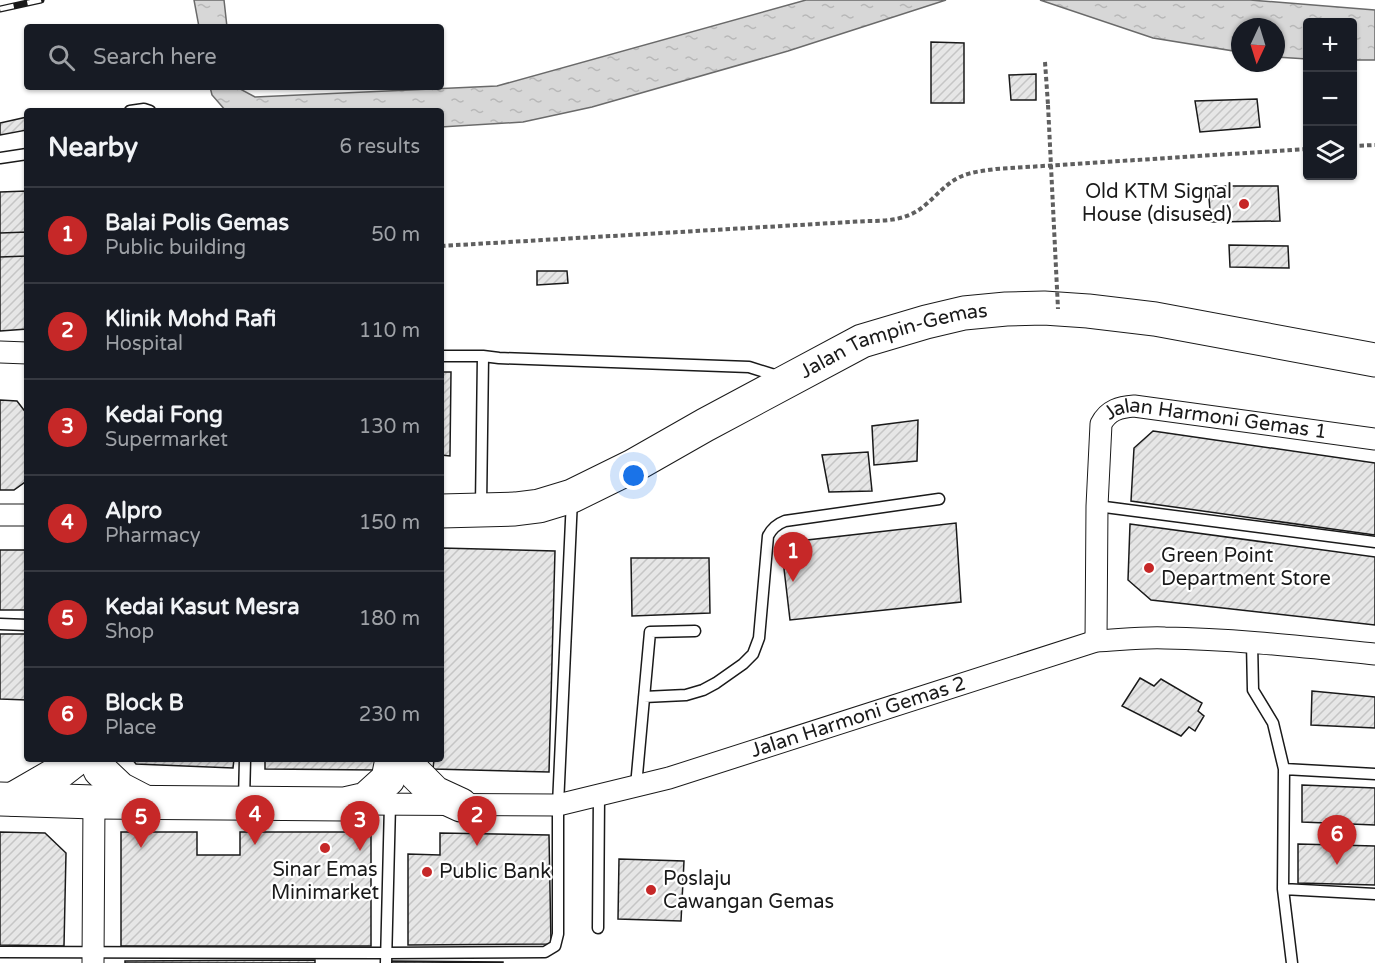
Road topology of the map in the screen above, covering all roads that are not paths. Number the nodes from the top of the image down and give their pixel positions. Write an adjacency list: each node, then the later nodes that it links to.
1 (24, 154): 2 (lane)
2 (0, 158)
3 (0, 352): 4 (street)
4 (24, 352)
5 (444, 356): 6 (lane)
6 (483, 356): 8 (lane); 13 (lane)
7 (1375, 360): 8 (highway, Jalan Tampin-Gemas)
8 (789, 380): 10 (highway, Jalan Tampin-Gemas)
9 (1375, 439): 12 (street, Jalan Harmoni Gemas 1)
10 (572, 496): 13 (highway, Jalan Tampin-Gemas); 40 (lane)
11 (939, 499): 23 (lane)
12 (1097, 506): 16 (lane); 20 (street, Jalan Harmoni Gemas 1)
13 (455, 512)
14 (0, 515): 15 (street)
15 (24, 515)
16 (1375, 542)
17 (0, 624): 18 (lane)
18 (24, 625)
19 (695, 631): 23 (lane)
20 (1096, 641): 21 (street, Jalan Harmoni Gemas 2); 31 (street, Jalan Harmoni Gemas 2)
21 (1252, 642): 22 (street, Jalan Harmoni Gemas 2); 29 (lane)
22 (1375, 654)
23 (644, 697): 31 (lane)
24 (72, 762): 33 (highway)
25 (97, 762): 35 (highway)
26 (245, 762): 36 (lane)
27 (391, 762): 37 (highway)
28 (406, 762): 39 (highway)
29 (1284, 769): 30 (lane); 41 (lane)
30 (1375, 774)
31 (636, 786): 32 (street, Jalan Harmoni Gemas 2)
32 (599, 796): 40 (street, Jalan Harmoni Gemas 2); 43 (lane)
33 (6, 799): 34 (highway)
34 (94, 802): 35 (highway); 45 (street)
35 (145, 802): 36 (highway)
36 (244, 803): 37 (highway)
37 (344, 804): 38 (street, Jalan Harmoni Gemas 2)
38 (390, 804): 39 (street, Jalan Harmoni Gemas 2); 46 (lane)
39 (461, 805): 40 (street, Jalan Harmoni Gemas 2)
40 (558, 805): 46 (lane)
41 (1283, 889): 42 (lane); 47 (lane)
42 (1375, 894)
43 (598, 928)
44 (0, 952): 45 (lane)
45 (93, 958): 46 (lane)
46 (386, 958)
47 (1292, 963)

